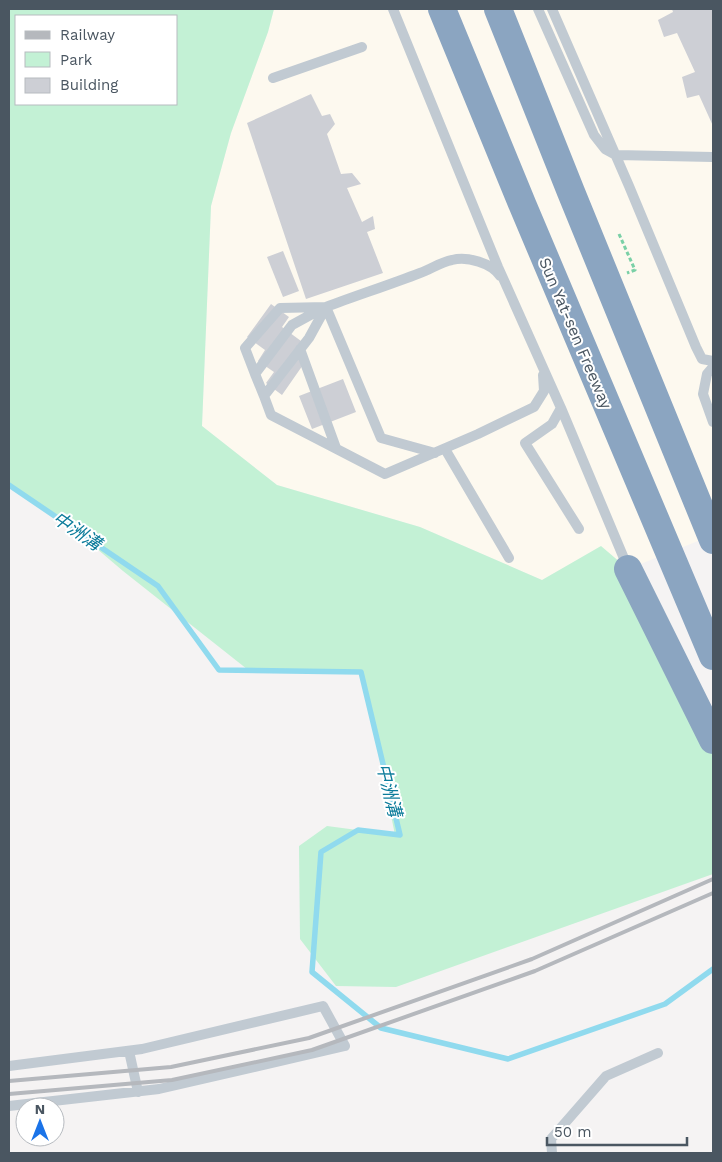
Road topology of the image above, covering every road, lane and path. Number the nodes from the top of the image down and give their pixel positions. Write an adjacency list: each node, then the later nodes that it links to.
1 (393, 9): 12 (lane)
2 (442, 9): 28 (highway, Sun Yat-sen Freeway)
3 (498, 9): 25 (highway)
4 (538, 9): 8 (lane)
5 (552, 9): 8 (lane)
6 (362, 47): 7 (lane)
7 (273, 78)
8 (616, 155): 9 (lane); 16 (lane)
9 (713, 157)
10 (619, 234): 11 (path)
11 (635, 270)
12 (506, 284): 13 (lane); 15 (lane)
13 (326, 307): 14 (lane); 18 (lane); 18 (lane); 23 (lane)
14 (300, 349): 19 (lane); 22 (lane)
15 (540, 360): 20 (lane); 23 (lane)
16 (713, 361)
17 (713, 367): 21 (lane)
18 (255, 374): 19 (lane)
19 (264, 396): 22 (lane)
20 (561, 408): 24 (lane); 27 (lane)
21 (713, 422)
22 (336, 448): 23 (lane)
23 (440, 451): 26 (lane)
24 (579, 529)
25 (713, 540)
26 (509, 558)
27 (628, 569): 29 (highway)
28 (713, 656)
29 (713, 740)
30 (129, 1051): 32 (lane); 33 (lane); 33 (lane)
31 (658, 1053): 35 (lane)
32 (9, 1066)
33 (138, 1092): 34 (lane)
34 (9, 1106)
35 (552, 1153)

